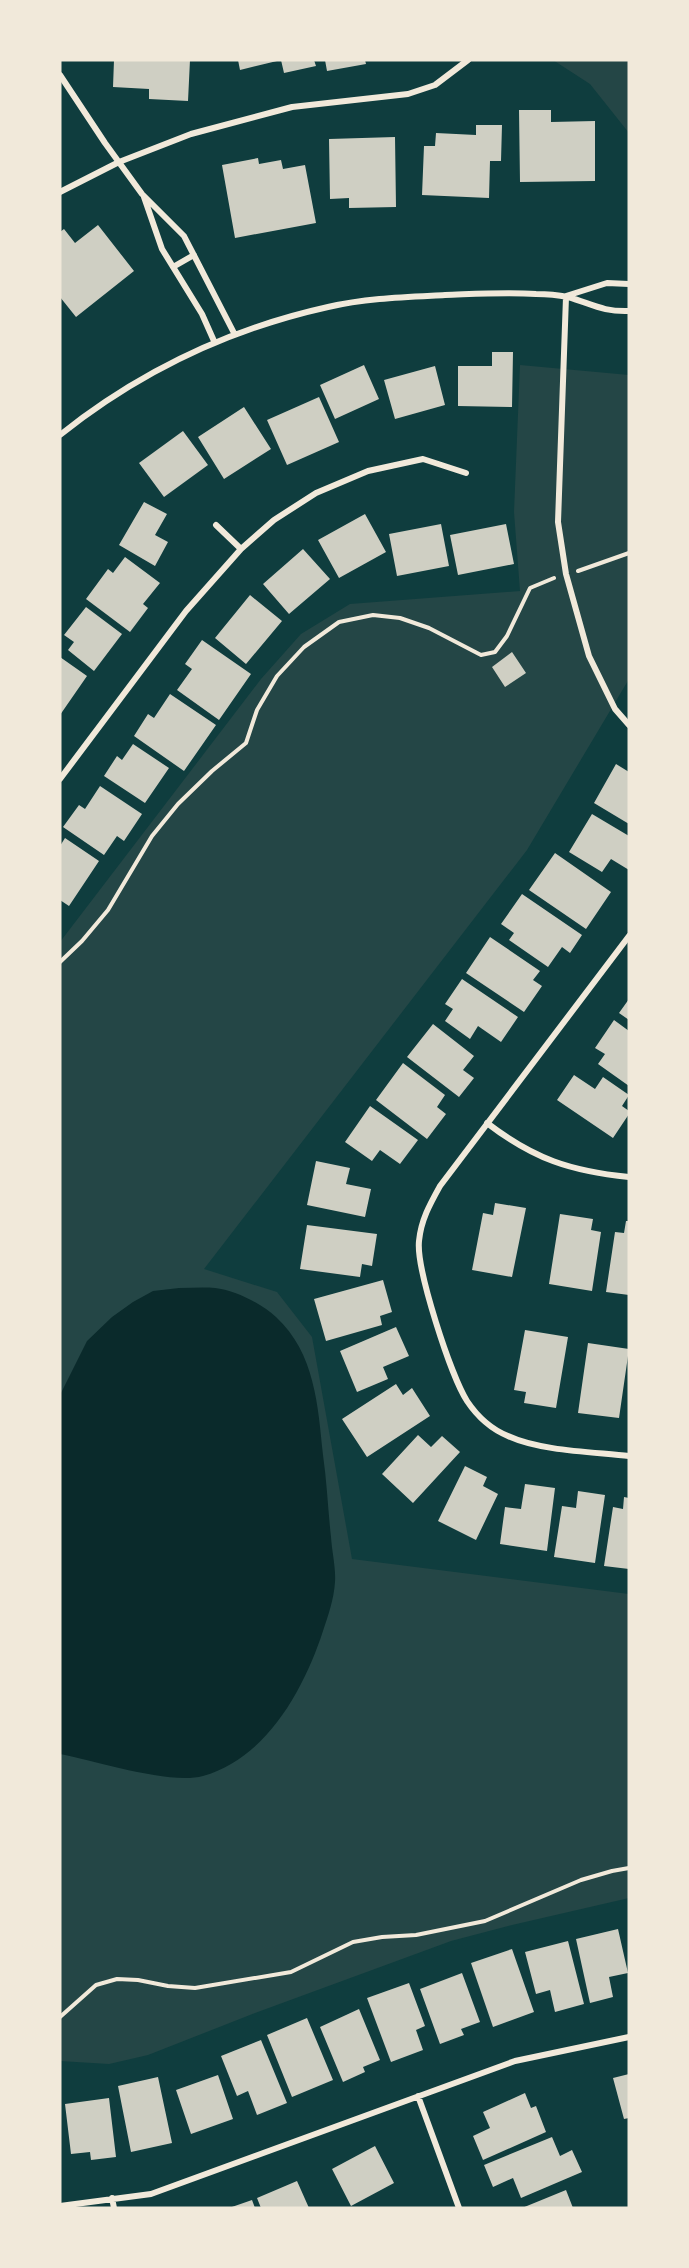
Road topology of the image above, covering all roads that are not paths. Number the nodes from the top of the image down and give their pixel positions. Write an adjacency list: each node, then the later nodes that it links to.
1 (468, 60): 3 (street)
2 (60, 75): 3 (street)
3 (119, 162): 4 (street); 5 (street)
4 (60, 192)
5 (142, 194): 6 (street); 7 (street)
6 (194, 255): 7 (street); 11 (street)
7 (173, 267): 12 (street)
8 (629, 284): 9 (street)
9 (566, 297): 10 (street); 11 (street); 17 (street)
10 (629, 312)
11 (234, 333): 12 (street)
12 (214, 341): 13 (street)
13 (60, 435)
14 (466, 473): 16 (street)
15 (216, 525): 16 (street)
16 (241, 549): 18 (street)
17 (629, 725)
18 (60, 779)
19 (629, 936): 20 (street)
20 (487, 1123): 21 (street); 22 (street)
21 (629, 1177)
22 (629, 1456)
23 (629, 2037): 24 (street)
24 (418, 2096): 25 (street); 28 (street)
25 (112, 2198): 26 (street); 27 (street)
26 (60, 2206)
27 (114, 2208)
28 (459, 2208)

